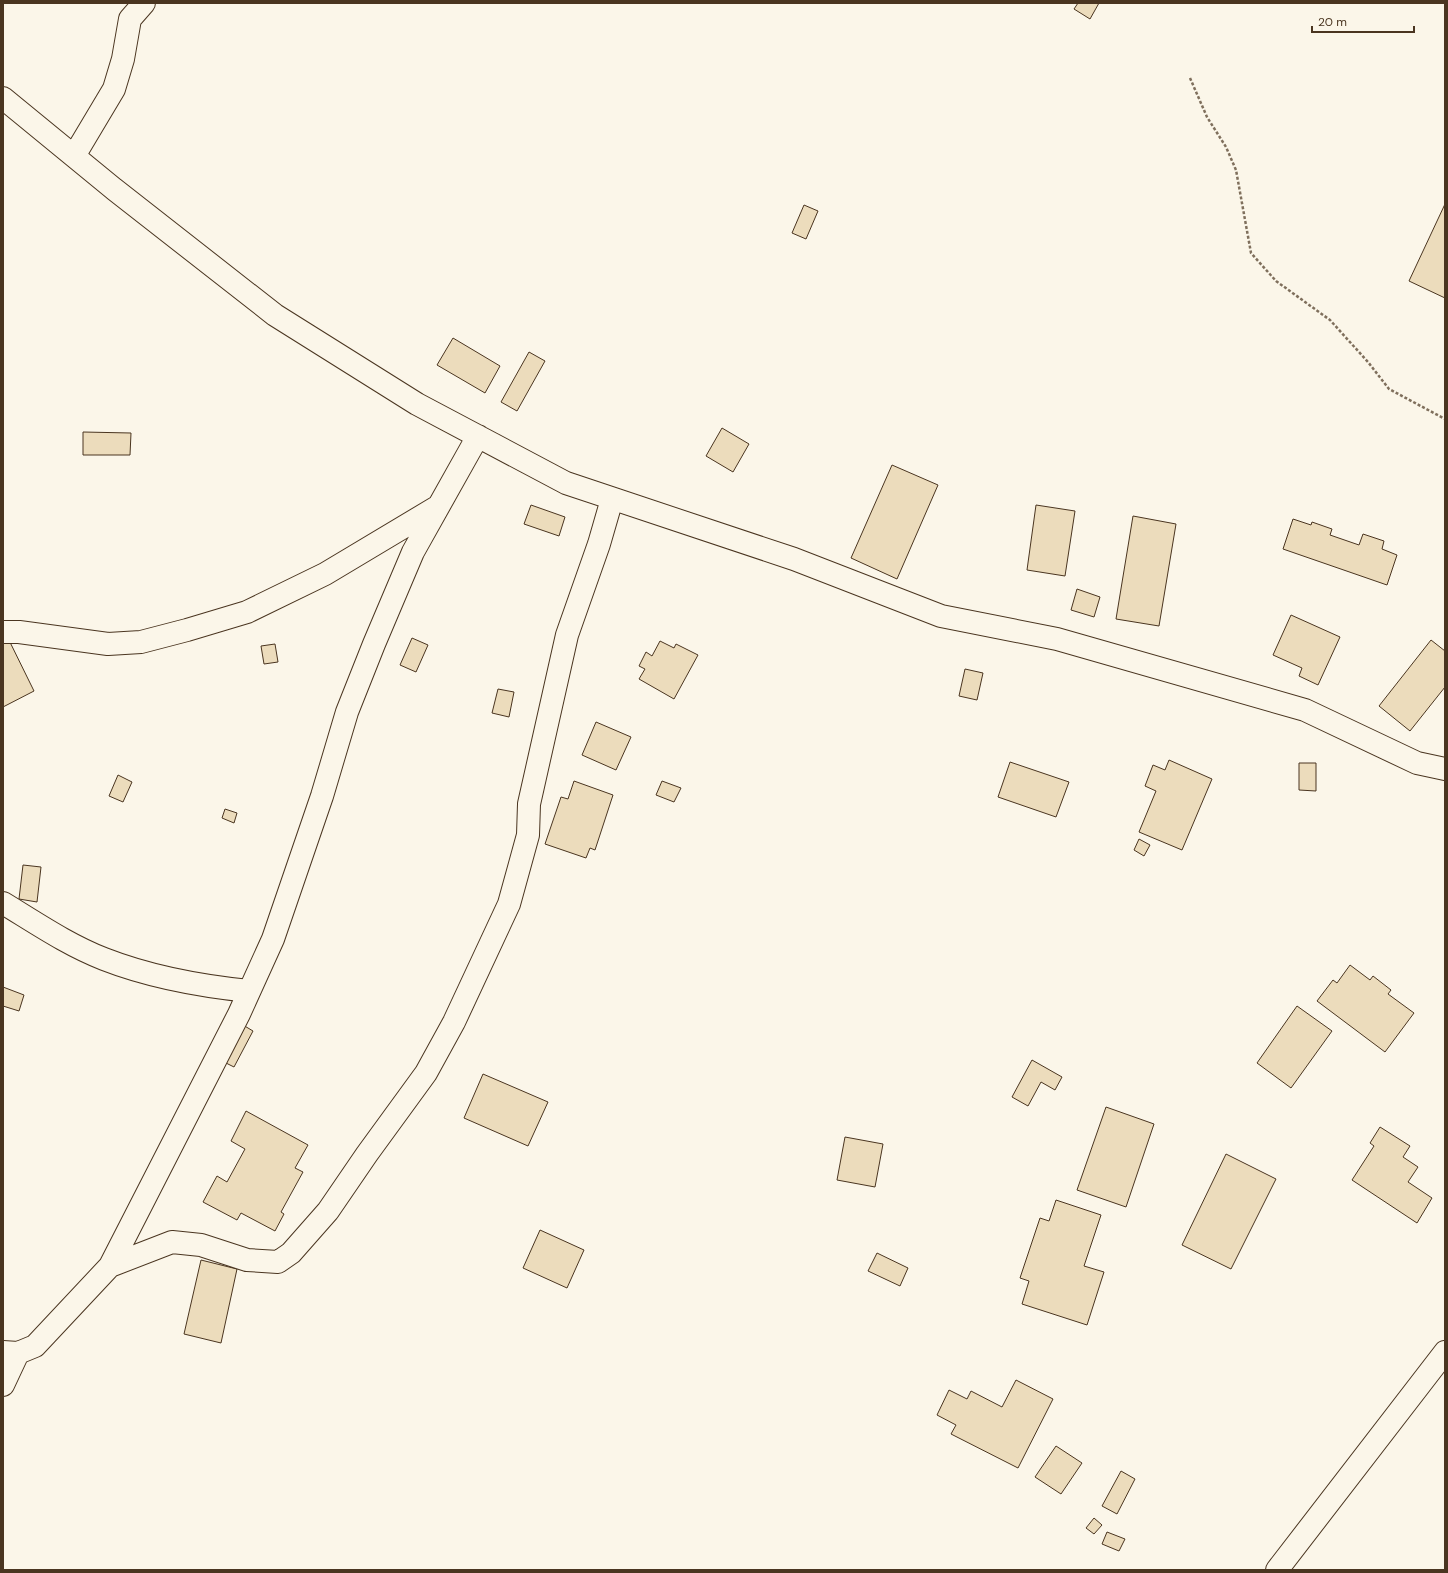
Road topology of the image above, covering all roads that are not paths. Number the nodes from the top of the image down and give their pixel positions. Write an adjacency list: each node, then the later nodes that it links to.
1 (144, 3): 3 (street)
2 (3, 98): 3 (street)
3 (74, 156): 4 (street)
4 (478, 436): 5 (street); 6 (street)
5 (612, 499): 8 (street); 11 (street)
6 (438, 507): 7 (street); 10 (street)
7 (3, 632)
8 (1445, 769)
9 (3, 903): 10 (street)
10 (249, 991): 11 (street)
11 (110, 1266): 12 (street)
12 (10, 1352): 14 (street)
13 (1445, 1352): 15 (street)
14 (3, 1385)
15 (1277, 1570)

